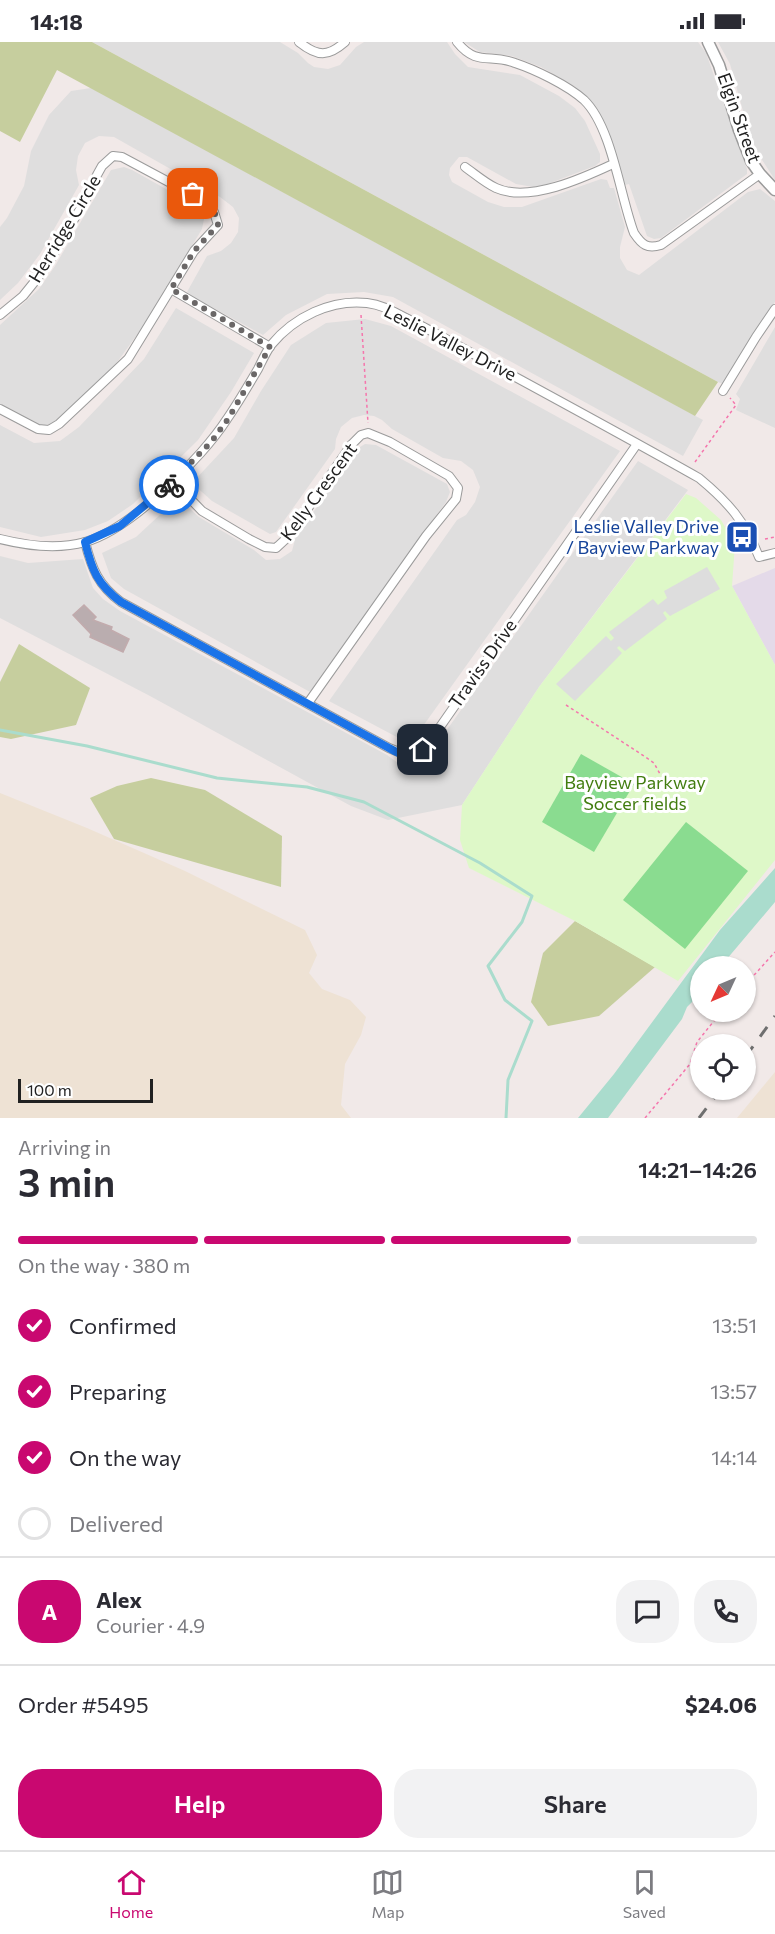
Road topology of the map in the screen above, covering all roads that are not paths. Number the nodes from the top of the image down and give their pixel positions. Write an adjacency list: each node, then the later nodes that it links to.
1 (299, 42): 2 (street)
2 (345, 42)
3 (457, 42): 5 (street)
4 (708, 42): 7 (street, Elgin Street)
5 (614, 164): 6 (street); 7 (street)
6 (465, 167)
7 (760, 174): 8 (street, Elgin Street)
8 (775, 190)
9 (171, 289): 11 (street, Herridge Circle); 12 (street); 14 (street, Herridge Circle)
10 (775, 309): 13 (street)
11 (0, 315)
12 (270, 347): 15 (street, Leslie Valley Drive); 16 (street, Leslie Valley Drive)
13 (723, 391)
14 (0, 409)
15 (637, 444): 19 (street, Leslie Valley Drive); 20 (street, Traviss Drive)
16 (173, 481): 18 (street, Leslie Valley Drive); 20 (street, Kelly Crescent)
17 (0, 539): 18 (street, Leslie Valley Drive)
18 (85, 542): 20 (street, Traviss Drive)
19 (775, 553)
20 (308, 703)

